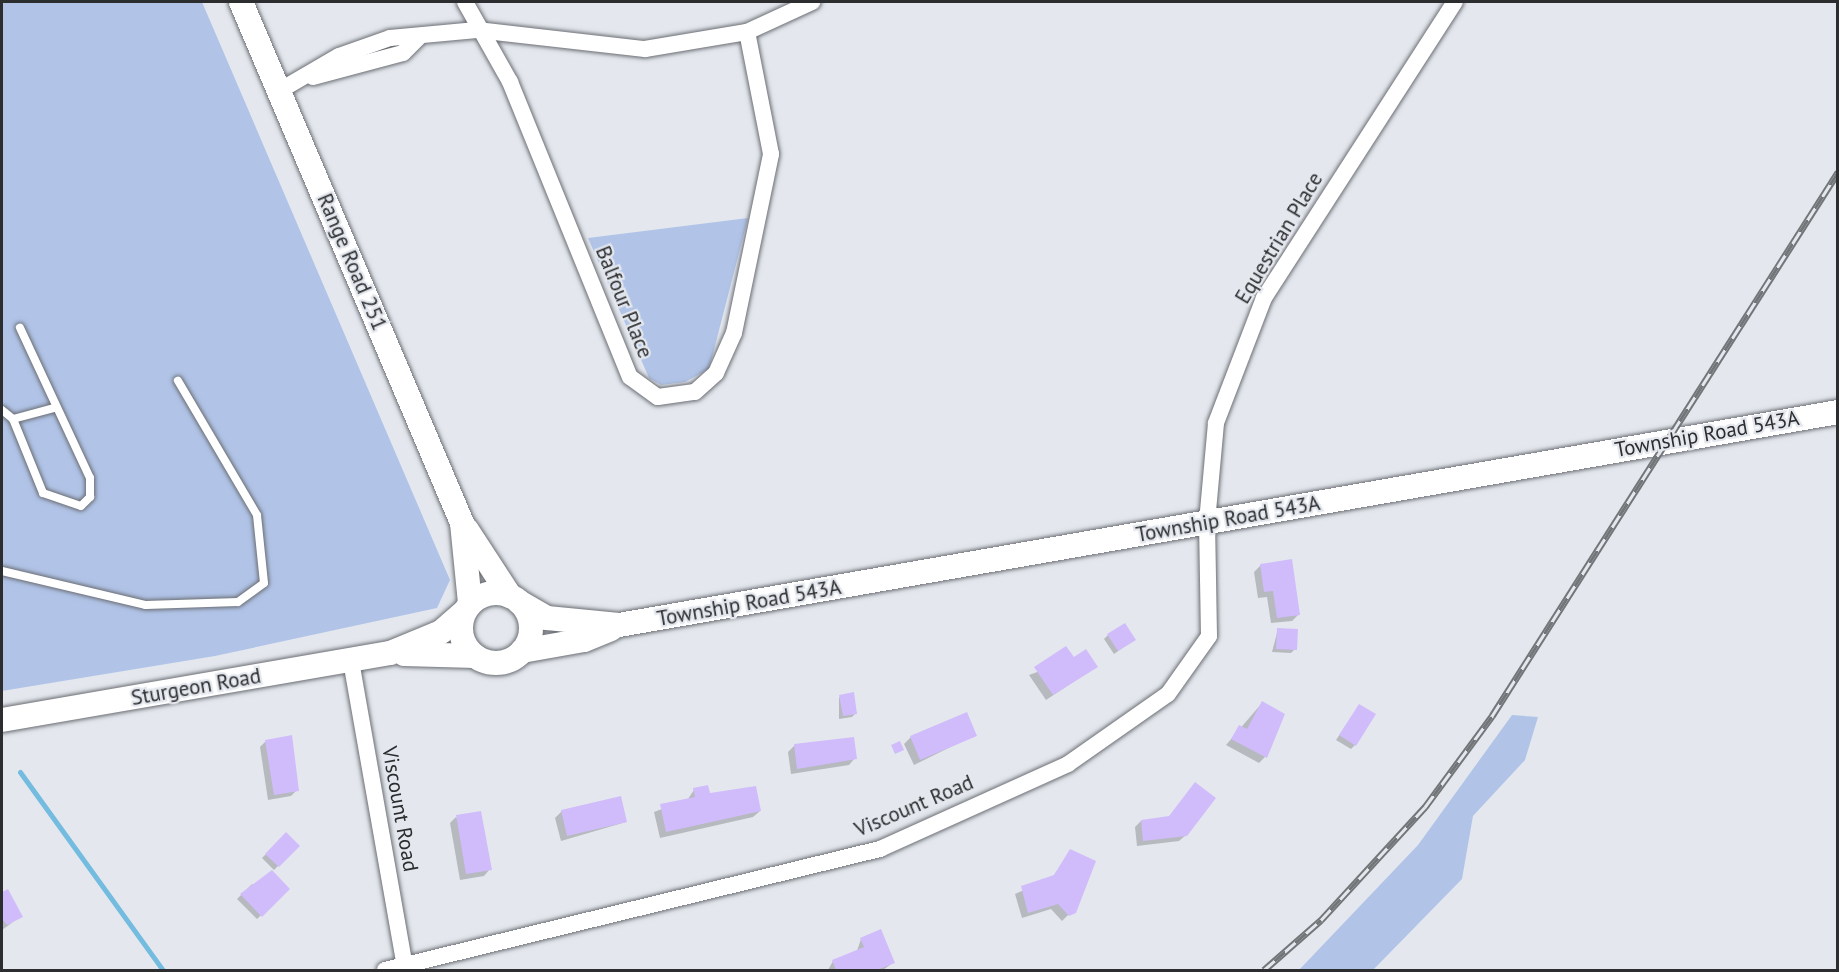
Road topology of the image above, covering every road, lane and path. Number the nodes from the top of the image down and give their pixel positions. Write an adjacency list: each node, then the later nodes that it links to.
1 (241, 2): 7 (main road, Range Road 251)
2 (465, 2): 5 (street, Balfour Place)
3 (812, 2): 6 (street)
4 (1455, 2): 14 (street, Equestrian Place)
5 (477, 30): 6 (street); 6 (street, Balfour Place); 7 (street)
6 (747, 32)
7 (279, 90): 15 (main road, Range Road 251)
8 (20, 328): 10 (lane)
9 (178, 381): 16 (lane)
10 (54, 408): 13 (lane); 13 (lane)
11 (2, 410): 13 (lane)
12 (1838, 412): 14 (main road, Township Road 543A)
13 (14, 419)
14 (1207, 522): 19 (main road, Township Road 543A); 25 (street, Viscount Road)
15 (462, 523): 17 (main road, Range Road 251); 18 (main road, Range Road 251)
16 (2, 571)
17 (514, 599): 18 (main road); 19 (main road, Township Road 543A); 20 (main road)
18 (467, 608): 21 (main road, Sturgeon Road); 22 (main road)
19 (619, 625): 20 (main road, Township Road 543A)
20 (522, 651): 22 (main road)
21 (390, 653): 22 (main road, Sturgeon Road); 23 (main road, Sturgeon Road)
22 (475, 656)
23 (351, 661): 24 (main road, Sturgeon Road); 25 (street, Viscount Road)
24 (2, 720)
25 (405, 966): 26 (street, Viscount Road)
26 (385, 970)

